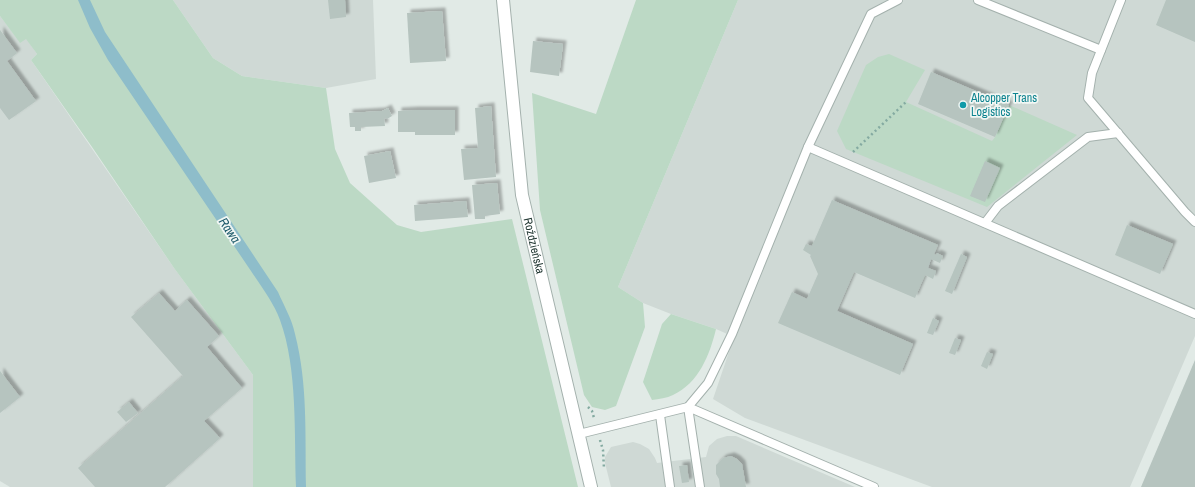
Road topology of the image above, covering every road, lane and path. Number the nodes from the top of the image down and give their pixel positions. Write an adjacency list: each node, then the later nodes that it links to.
1 (503, 0): 15 (street, Roździeńska)
2 (898, 0): 8 (lane)
3 (978, 0): 5 (lane)
4 (1121, 0): 5 (lane)
5 (1100, 50): 7 (lane)
6 (906, 102): 9 (path)
7 (1118, 133): 10 (lane); 11 (lane)
8 (808, 147): 9 (lane); 13 (lane)
9 (842, 162): 11 (lane)
10 (1195, 222)
11 (985, 223): 12 (lane)
12 (1195, 314)
13 (688, 407): 14 (lane); 18 (lane); 19 (lane)
14 (660, 415): 15 (lane); 17 (lane)
15 (579, 434): 16 (street, Roździeńska)
16 (592, 487)
17 (670, 487)
18 (700, 487)
19 (874, 487)

